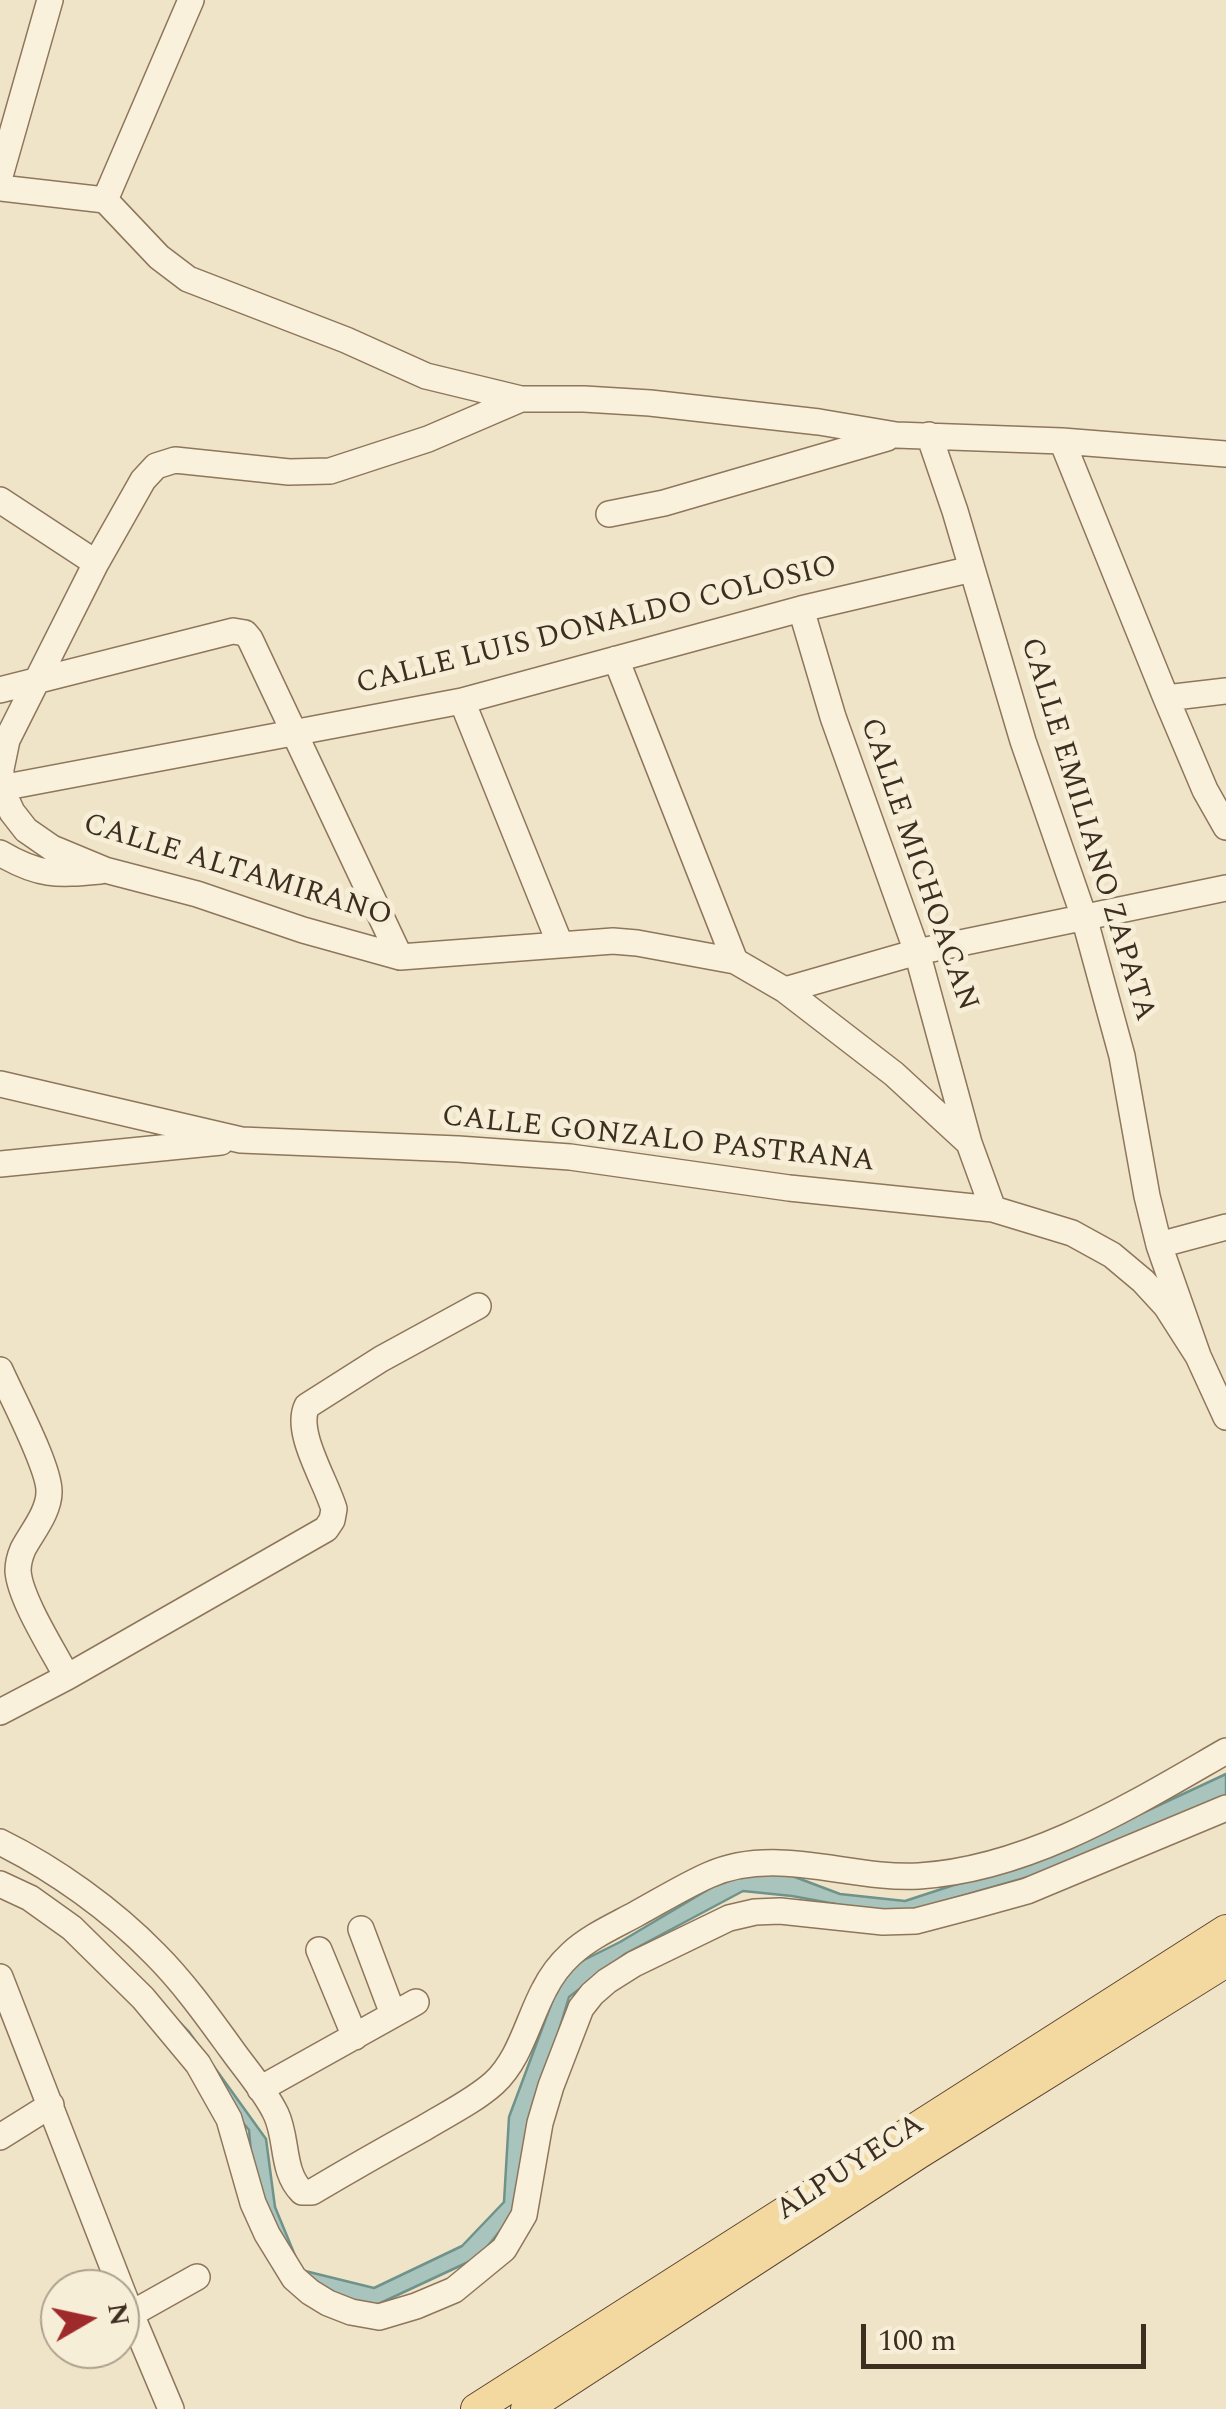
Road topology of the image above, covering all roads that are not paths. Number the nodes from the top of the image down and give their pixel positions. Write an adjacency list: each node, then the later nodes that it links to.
1 (50, 0): 3 (street)
2 (190, 0): 5 (street)
3 (0, 176)
4 (0, 188): 5 (street)
5 (105, 200): 6 (street)
6 (521, 398): 7 (street); 13 (street)
7 (896, 435): 8 (street); 12 (street)
8 (929, 435): 9 (street); 14 (street, CALLE EMILIANO ZAPATA)
9 (1062, 441): 10 (street); 20 (street)
10 (1226, 454)
11 (0, 500): 13 (street)
12 (609, 514)
13 (96, 563): 17 (street)
14 (972, 569): 15 (street, CALLE LUIS DONALDO COLOSIO); 28 (street, CALLE EMILIANO ZAPATA)
15 (801, 609): 16 (street, CALLE LUIS DONALDO COLOSIO); 30 (street, CALLE MICHOACAN)
16 (616, 659): 21 (street, CALLE LUIS DONALDO COLOSIO); 32 (street)
17 (36, 680): 18 (street); 22 (street); 23 (street)
18 (0, 690)
19 (1226, 692): 20 (street)
20 (1166, 698): 24 (street)
21 (462, 701): 22 (street, CALLE LUIS DONALDO COLOSIO); 29 (street)
22 (294, 732): 23 (street, CALLE LUIS DONALDO COLOSIO); 31 (street)
23 (2, 788): 26 (street, CALLE ALTAMIRANO)
24 (1226, 827)
25 (0, 852): 26 (street)
26 (105, 870): 31 (street, CALLE ALTAMIRANO)
27 (1226, 888): 28 (street)
28 (1084, 917): 30 (street); 40 (street, CALLE EMILIANO ZAPATA)
29 (560, 944): 31 (street, CALLE ALTAMIRANO); 32 (street, CALLE ALTAMIRANO)
30 (917, 952): 33 (street); 36 (street, CALLE MICHOACAN)
31 (400, 957)
32 (734, 961): 33 (street, CALLE ALTAMIRANO)
33 (785, 990): 36 (street, CALLE ALTAMIRANO)
34 (0, 1084): 35 (street, CALLE GONZALO PASTRANA)
35 (241, 1140): 37 (street); 38 (street, CALLE GONZALO PASTRANA)
36 (969, 1143): 38 (street, CALLE ALTAMIRANO)
37 (0, 1164)
38 (993, 1209): 42 (street, CALLE GONZALO PASTRANA)
39 (1226, 1227): 40 (street)
40 (1159, 1245): 42 (street, CALLE EMILIANO ZAPATA)
41 (478, 1306): 45 (street)
42 (1198, 1356): 44 (street, CALLE EMILIANO ZAPATA)
43 (0, 1370): 45 (street)
44 (1226, 1417)
45 (67, 1677): 46 (street)
46 (0, 1712)
47 (1226, 1751): 59 (street)
48 (1226, 1808): 50 (street)
49 (0, 1842): 59 (street)
50 (0, 1884)
51 (360, 1929): 57 (street)
52 (1226, 1930): 67 (main road, ALPUYECA)
53 (319, 1950): 58 (street)
54 (1226, 1962): 68 (main road, ALPUYECA)
55 (0, 1978): 60 (street)
56 (416, 2002): 57 (street)
57 (392, 2014): 58 (street)
58 (355, 2038): 59 (street)
59 (260, 2089)
60 (52, 2105): 61 (street); 62 (street)
61 (0, 2137)
62 (114, 2269)
63 (197, 2277): 64 (street)
64 (140, 2309)
65 (140, 2335): 66 (street)
66 (172, 2409)
67 (476, 2409)
68 (526, 2409)

